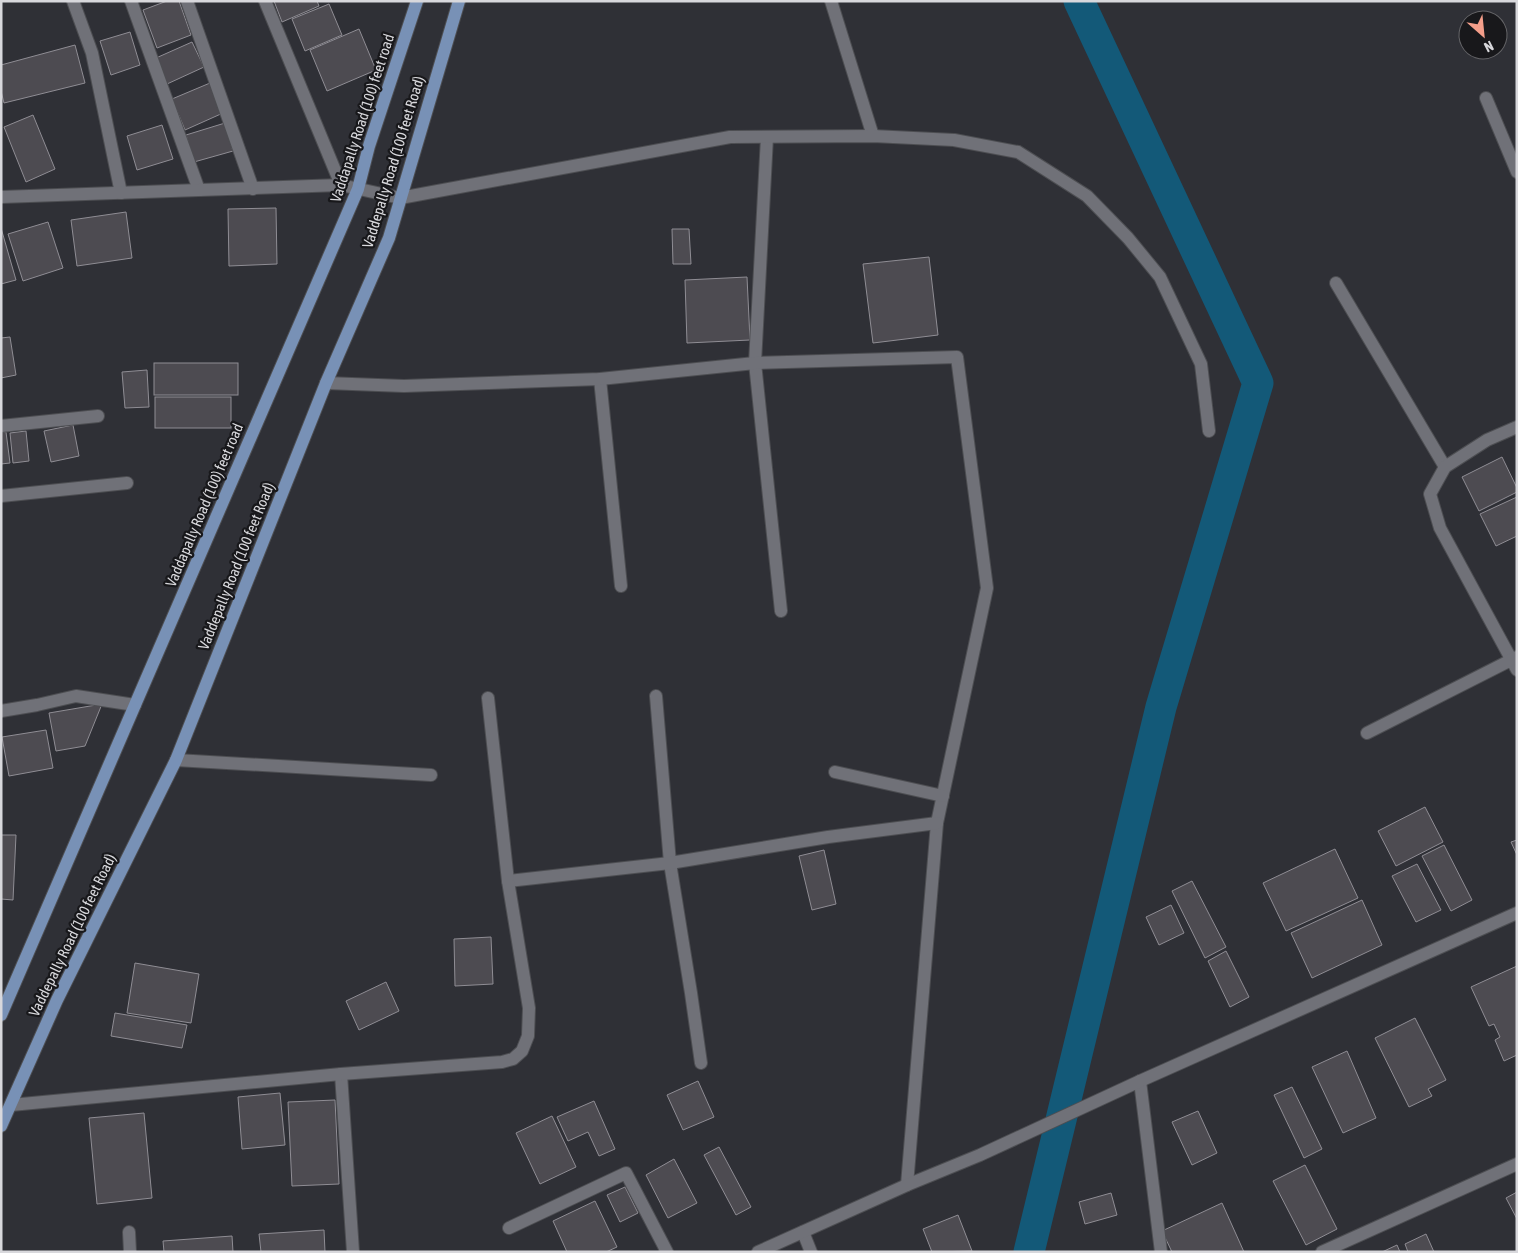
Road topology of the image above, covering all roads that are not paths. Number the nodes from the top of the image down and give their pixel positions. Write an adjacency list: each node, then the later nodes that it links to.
1 (73, 1): 16 (street)
2 (132, 1): 15 (street)
3 (187, 1): 13 (street)
4 (265, 1): 12 (street)
5 (417, 1): 14 (main road, Vaddapally Road (100) feet road)
6 (459, 1): 18 (main road, Vaddepally Road (100 feet Road))
7 (831, 1): 9 (street)
8 (1486, 98): 11 (street)
9 (873, 136): 10 (street); 26 (street)
10 (766, 137): 18 (street); 20 (street)
11 (1517, 172)
12 (341, 185): 13 (street); 14 (street)
13 (253, 189): 15 (street)
14 (358, 189): 18 (street); 35 (main road, Vaddapally Road (100) feet road)
15 (199, 190): 16 (street)
16 (121, 193): 17 (street)
17 (1, 197)
18 (400, 198): 22 (main road, Vaddepally Road (100 feet Road))
19 (1336, 283): 27 (street)
20 (755, 363): 21 (street); 31 (street); 41 (street)
21 (600, 379): 22 (street); 30 (street)
22 (326, 383): 38 (main road, Vaddepally Road (100 feet Road))
23 (98, 416): 24 (street)
24 (1, 426)
25 (1517, 426): 27 (street)
26 (1209, 431)
27 (1445, 467): 32 (street)
28 (127, 483): 29 (street)
29 (1, 496)
30 (621, 586)
31 (781, 611)
32 (1515, 662): 37 (street)
33 (656, 696): 43 (street)
34 (488, 698): 44 (street)
35 (135, 705): 36 (street); 46 (main road, Vaddapally Road (100) feet road)
36 (1, 711)
37 (1367, 733)
38 (176, 760): 40 (street); 50 (main road, Vaddepally Road (100 feet Road))
39 (835, 772): 41 (street)
40 (431, 775)
41 (943, 796): 42 (street)
42 (937, 824): 43 (street); 53 (street)
43 (670, 864): 44 (street); 47 (street)
44 (508, 881): 48 (street)
45 (1517, 913): 49 (street)
46 (1, 1015)
47 (701, 1063)
48 (341, 1074): 50 (street); 58 (street)
49 (1140, 1081): 53 (street); 62 (street)
50 (11, 1105): 51 (main road, Vaddepally Road (100 feet Road))
51 (1, 1126)
52 (1517, 1164): 63 (street)
53 (907, 1185): 56 (street)
54 (509, 1228): 59 (street)
55 (129, 1232): 57 (street)
56 (803, 1232): 60 (street); 61 (street)
57 (130, 1252)
58 (353, 1252)
59 (667, 1252)
60 (758, 1252)
61 (812, 1252)
62 (1161, 1252)
63 (1322, 1252)

